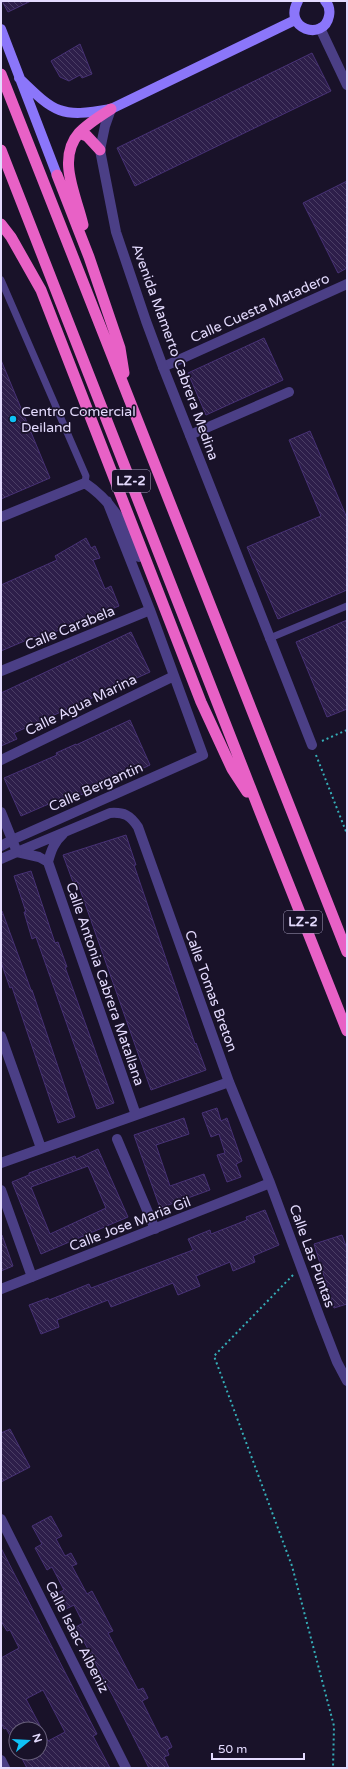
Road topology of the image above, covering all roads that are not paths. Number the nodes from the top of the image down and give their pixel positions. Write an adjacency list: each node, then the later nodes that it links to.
1 (298, 1): 3 (main road)
2 (328, 2): 4 (main road)
3 (295, 20): 4 (main road); 9 (main road)
4 (320, 28): 8 (street)
5 (1, 29): 7 (main road)
6 (1, 74): 19 (highway, LZ-2)
7 (19, 78): 9 (main road); 13 (main road)
8 (347, 85)
9 (111, 109): 10 (highway, LZ-2); 12 (street, Avenida Mamerto Cabrera Medina)
10 (79, 133): 12 (highway); 15 (highway, LZ-2)
11 (1, 150): 34 (highway, LZ-2)
12 (100, 150): 18 (street, Avenida Mamerto Cabrera Medina)
13 (57, 175): 15 (highway, LZ-2)
14 (1, 224): 27 (highway, LZ-2)
15 (89, 257): 19 (highway, LZ-2)
16 (1, 280): 22 (lane)
17 (347, 284): 18 (street, Calle Cuesta Matadero)
18 (163, 367): 21 (street, Avenida Mamerto Cabrera Medina)
19 (126, 392): 41 (highway, LZ-2)
20 (289, 392): 21 (street)
21 (190, 435): 28 (street, Avenida Mamerto Cabrera Medina)
22 (85, 483): 23 (street); 24 (street)
23 (106, 501): 26 (street); 27 (street)
24 (1, 517)
25 (347, 606): 28 (lane)
26 (150, 610): 29 (street, Calle Carabela); 30 (street)
27 (168, 615): 34 (highway, LZ-2)
28 (270, 638): 31 (street, Avenida Mamerto Cabrera Medina)
29 (1, 671)
30 (174, 676): 32 (street, Calle Agua Marina); 36 (street, Calle Bergantin)
31 (312, 745)
32 (1, 760)
33 (1, 812): 36 (street)
34 (260, 812): 42 (highway, LZ-2)
35 (67, 831): 38 (street); 40 (street); 44 (street, Calle Tomas Breton)
36 (12, 840): 37 (street, Calle Bergantin); 38 (street)
37 (1, 846)
38 (17, 852): 39 (street); 40 (street)
39 (1, 859)
40 (48, 862): 45 (street, Calle Antonia Cabrera Matallana)
41 (347, 952)
42 (347, 1031)
43 (1, 1036): 47 (street)
44 (229, 1082): 45 (street); 49 (street, Calle Tomas Breton)
45 (136, 1115): 47 (street)
46 (117, 1139): 51 (street)
47 (41, 1148): 48 (street)
48 (1, 1163)
49 (270, 1183): 51 (street, Calle Jose Maria Gil); 54 (street, Calle Las Puntas)
50 (1, 1190): 52 (street)
51 (155, 1229): 52 (street, Calle Jose Maria Gil)
52 (32, 1277): 53 (street, Calle Jose Maria Gil)
53 (1, 1290)
54 (347, 1381)
55 (1, 1519): 58 (street, Calle Isaac Albeniz)
56 (1, 1760): 57 (street)
57 (5, 1768)
58 (126, 1768)

